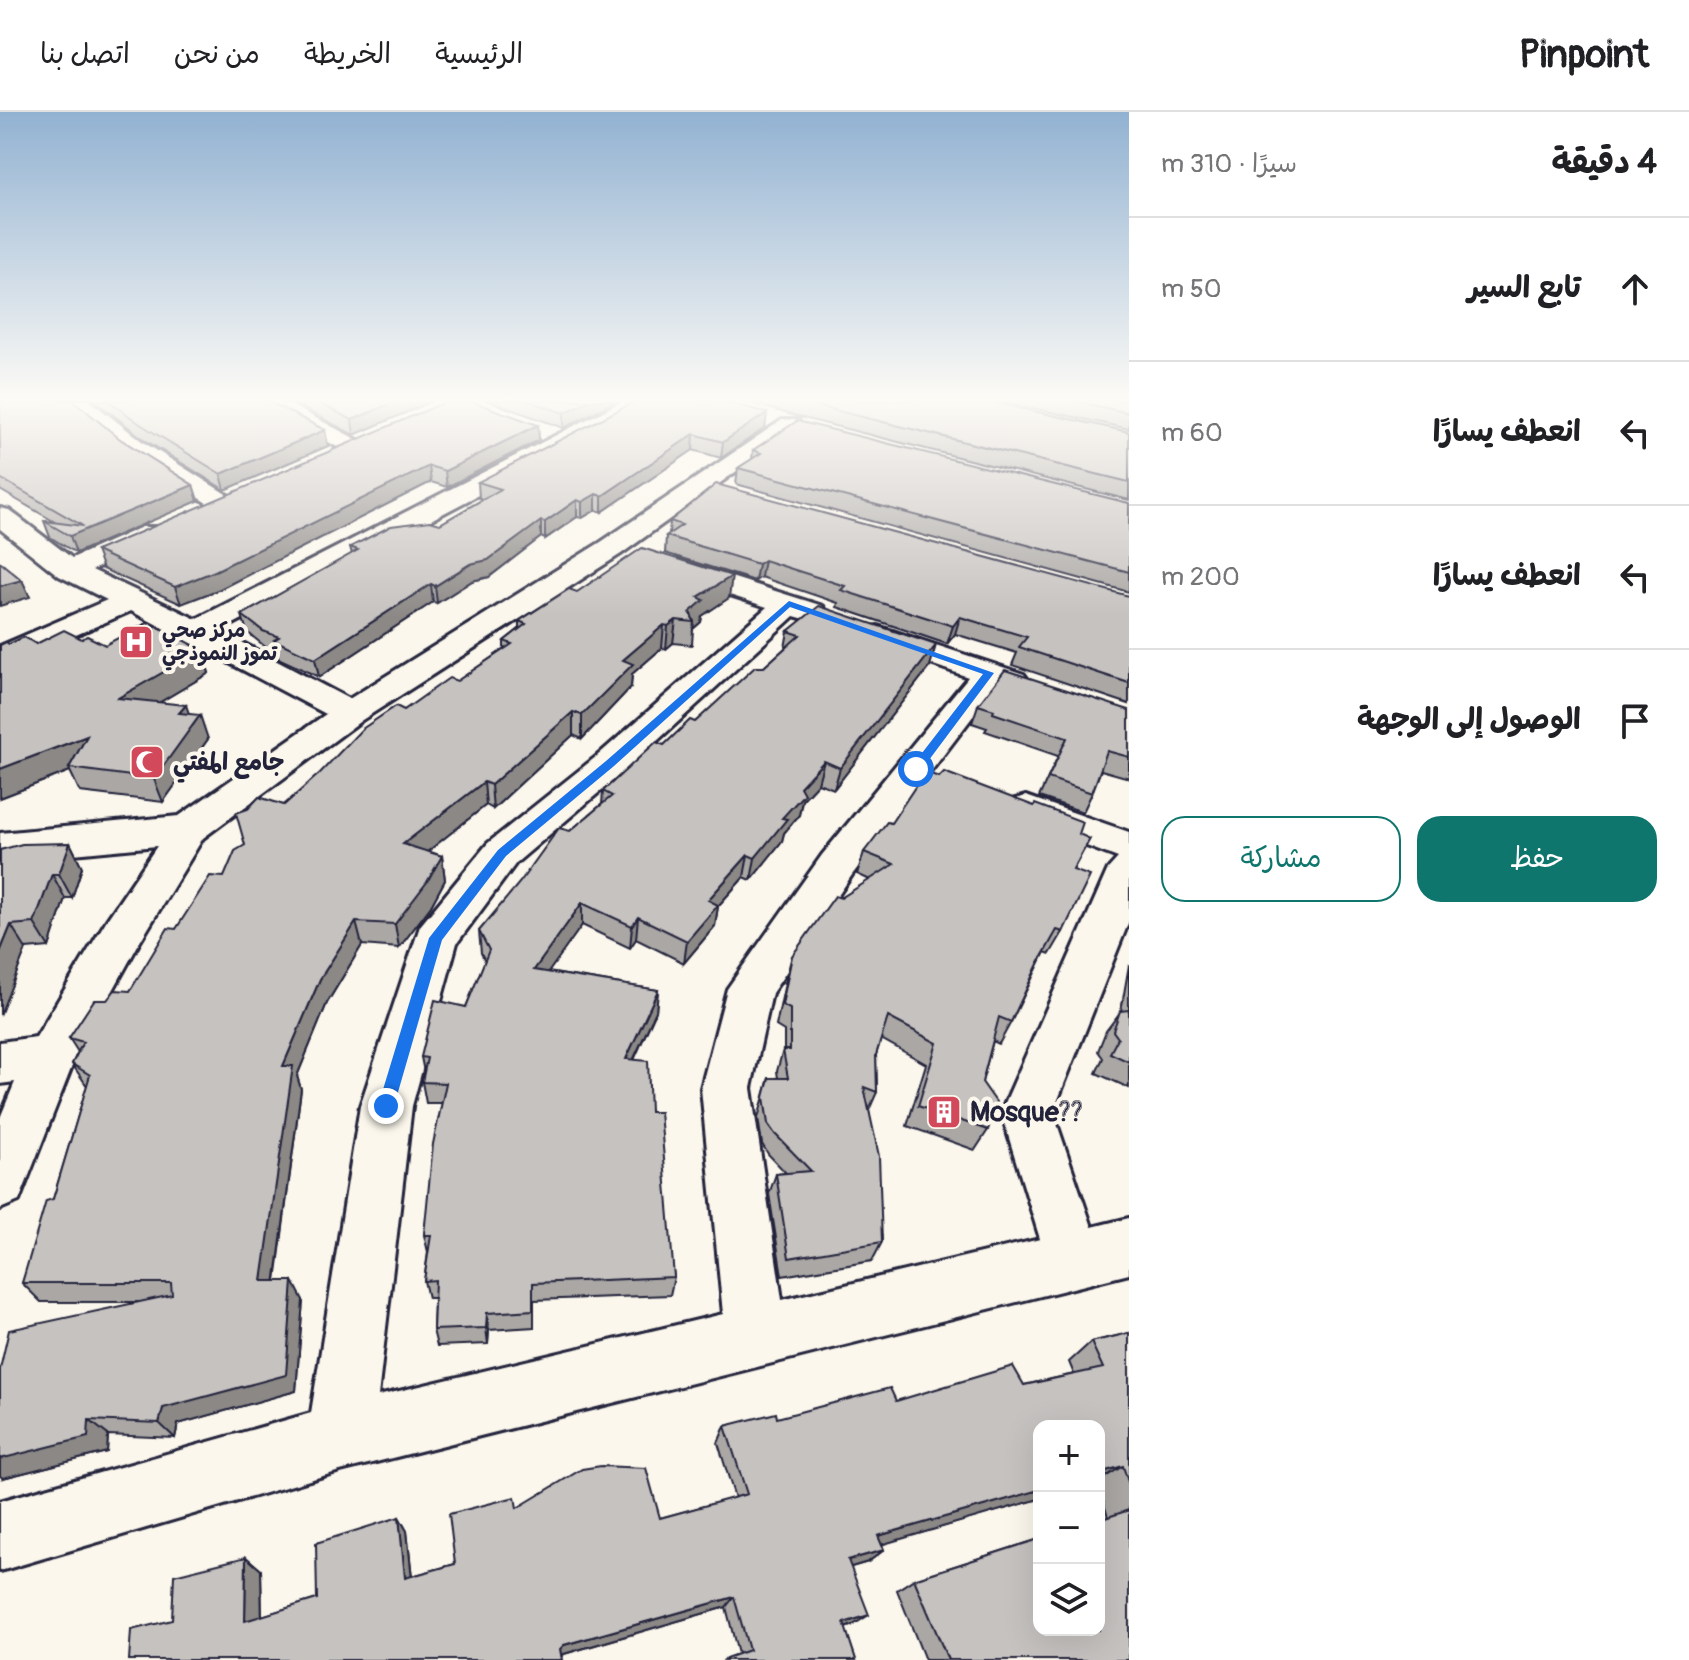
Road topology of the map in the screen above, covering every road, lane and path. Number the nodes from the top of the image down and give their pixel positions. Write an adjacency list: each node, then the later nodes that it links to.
1 (175, 472): 5 (street)
2 (497, 472): 11 (street)
3 (737, 472): 7 (street)
4 (251, 490): 5 (street)
5 (222, 502): 8 (street)
6 (0, 516): 8 (street)
7 (636, 556): 10 (street); 15 (street)
8 (69, 570): 9 (street)
9 (132, 600): 11 (street); 12 (street)
10 (789, 604): 13 (street); 26 (street)
11 (196, 631): 15 (street)
12 (0, 658)
13 (989, 673): 14 (street); 25 (street)
14 (1045, 692)
15 (350, 713): 17 (street)
16 (987, 795): 19 (street)
17 (189, 829): 18 (street); 21 (street)
18 (0, 847)
19 (1129, 847)
20 (1129, 869): 24 (street)
21 (51, 1056): 22 (street); 23 (street)
22 (0, 1063)
23 (0, 1183)
24 (1102, 1253): 25 (street)
25 (756, 1335): 26 (street)
26 (340, 1438): 27 (street)
27 (0, 1536)

